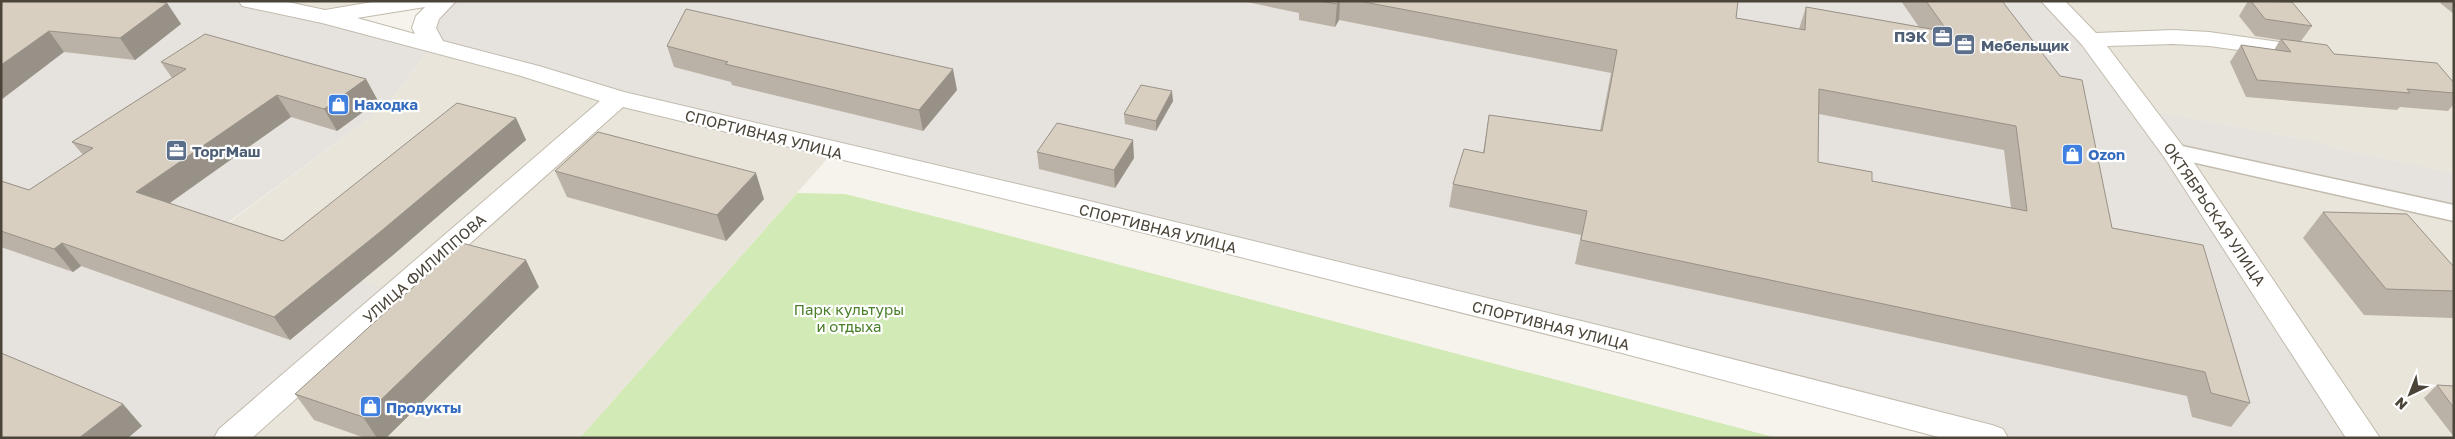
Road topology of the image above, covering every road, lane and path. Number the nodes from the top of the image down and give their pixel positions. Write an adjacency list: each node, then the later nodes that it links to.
1 (250, 1): 5 (street, СПОРТИВНАЯ УЛИЦА)
2 (421, 1): 5 (street)
3 (445, 1): 7 (street)
4 (2052, 1): 6 (street, ОКТЯБРЬСКАЯ УЛИЦА)
5 (324, 17): 7 (street, СПОРТИВНАЯ УЛИЦА)
6 (2090, 40): 8 (street); 10 (street, ОКТЯБРЬСКАЯ УЛИЦА)
7 (433, 45): 9 (street, СПОРТИВНАЯ УЛИЦА)
8 (2335, 56)
9 (618, 98): 12 (street, УЛИЦА ФИЛИППОВА); 13 (street, СПОРТИВНАЯ УЛИЦА)
10 (2173, 151): 11 (lane); 14 (street, ОКТЯБРЬСКАЯ УЛИЦА)
11 (2454, 213)
12 (230, 438)
13 (1992, 438)
14 (2364, 438)

